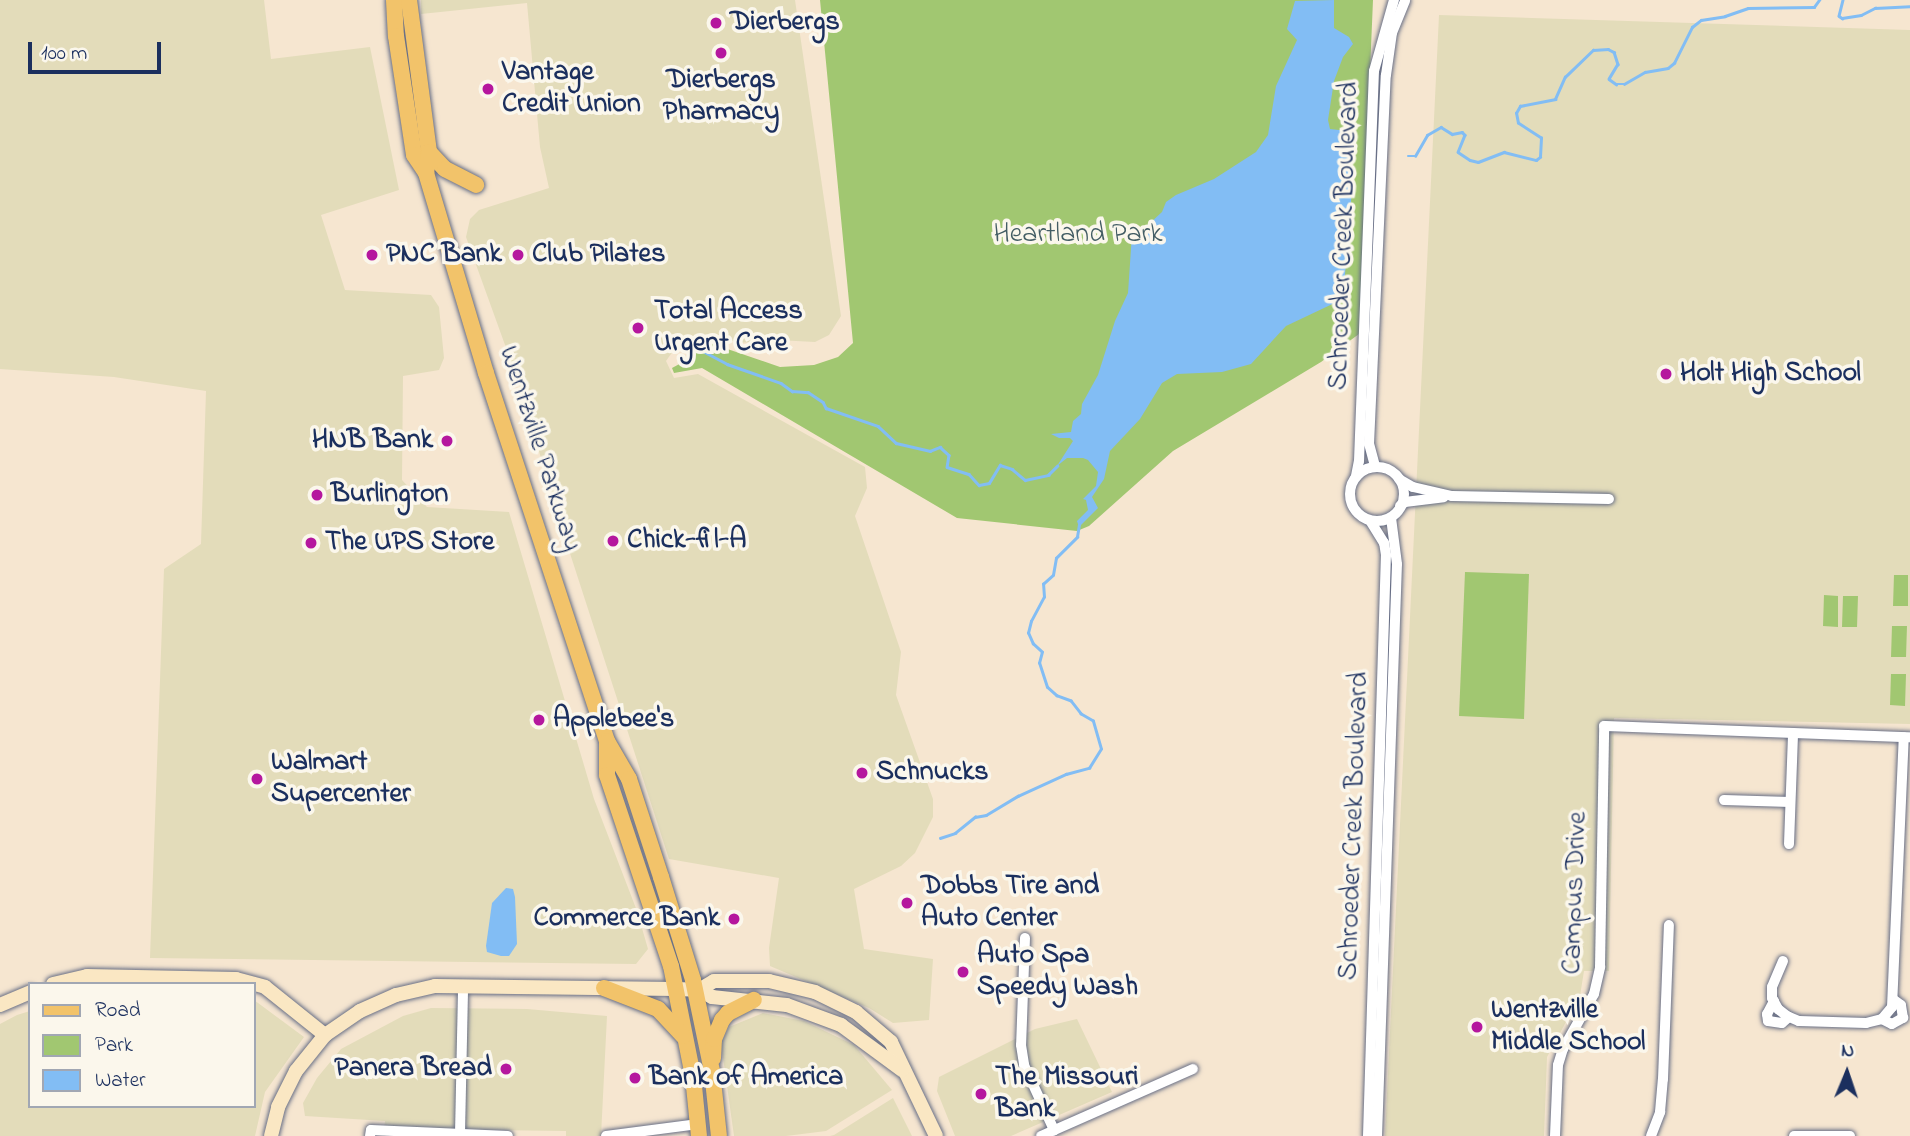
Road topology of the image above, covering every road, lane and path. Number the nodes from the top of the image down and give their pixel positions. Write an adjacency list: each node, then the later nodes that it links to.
1 (394, 0): 6 (main road, Wentzville Parkway)
2 (408, 0): 5 (main road, Wentzville Parkway)
3 (1394, 0): 9 (street, Schroeder Creek Boulevard)
4 (1405, 0): 8 (street, Schroeder Creek Boulevard)
5 (429, 152): 6 (main road, Wentzville Parkway); 7 (main road)
6 (426, 173): 29 (main road, Wentzville Parkway)
7 (476, 185)
8 (1375, 466): 9 (street); 10 (street)
9 (1356, 477): 15 (street)
10 (1399, 479): 11 (street); 13 (street)
11 (1452, 496): 12 (street); 13 (street)
12 (1609, 499)
13 (1400, 506): 14 (street)
14 (1391, 518): 15 (street); 54 (street, Schroeder Creek Boulevard)
15 (1370, 521): 53 (street, Schroeder Creek Boulevard)
16 (1793, 733): 17 (street); 19 (street); 55 (street, Campus Drive)
17 (1907, 737): 35 (street)
18 (1724, 800): 19 (street)
19 (1790, 802): 20 (street)
20 (1789, 844)
21 (1669, 925): 56 (street)
22 (1025, 938): 44 (street)
23 (1783, 961): 33 (street)
24 (62, 982): 25 (street)
25 (247, 982)
26 (256, 985): 37 (street)
27 (463, 985): 28 (street); 37 (street); 45 (street)
28 (604, 988): 29 (street); 39 (main road)
29 (688, 990): 31 (street); 32 (street); 39 (main road, Wentzville Parkway); 42 (main road, Wentzville Parkway)
30 (28, 993): 34 (street)
31 (757, 1000): 32 (street); 36 (street); 42 (main road)
32 (835, 1000): 38 (street)
33 (1774, 1001): 35 (street); 35 (street)
34 (0, 1005)
35 (1789, 1017)
36 (830, 1020): 38 (street); 41 (street)
37 (325, 1035): 46 (street)
38 (885, 1036): 41 (street)
39 (686, 1039): 43 (main road, Wentzville Parkway)
40 (1193, 1069): 44 (street)
41 (902, 1070): 51 (street)
42 (712, 1071): 50 (main road, Wentzville Parkway)
43 (699, 1130): 49 (street)
44 (1054, 1130): 52 (street)
45 (460, 1134): 47 (street); 48 (street)
46 (271, 1136)
47 (370, 1136)
48 (508, 1136)
49 (606, 1136)
50 (719, 1136)
51 (936, 1136)
52 (1041, 1136)
53 (1368, 1136)
54 (1377, 1136)
55 (1555, 1136)
56 (1651, 1136)
57 (1794, 1136): 58 (street)
58 (1850, 1136)

